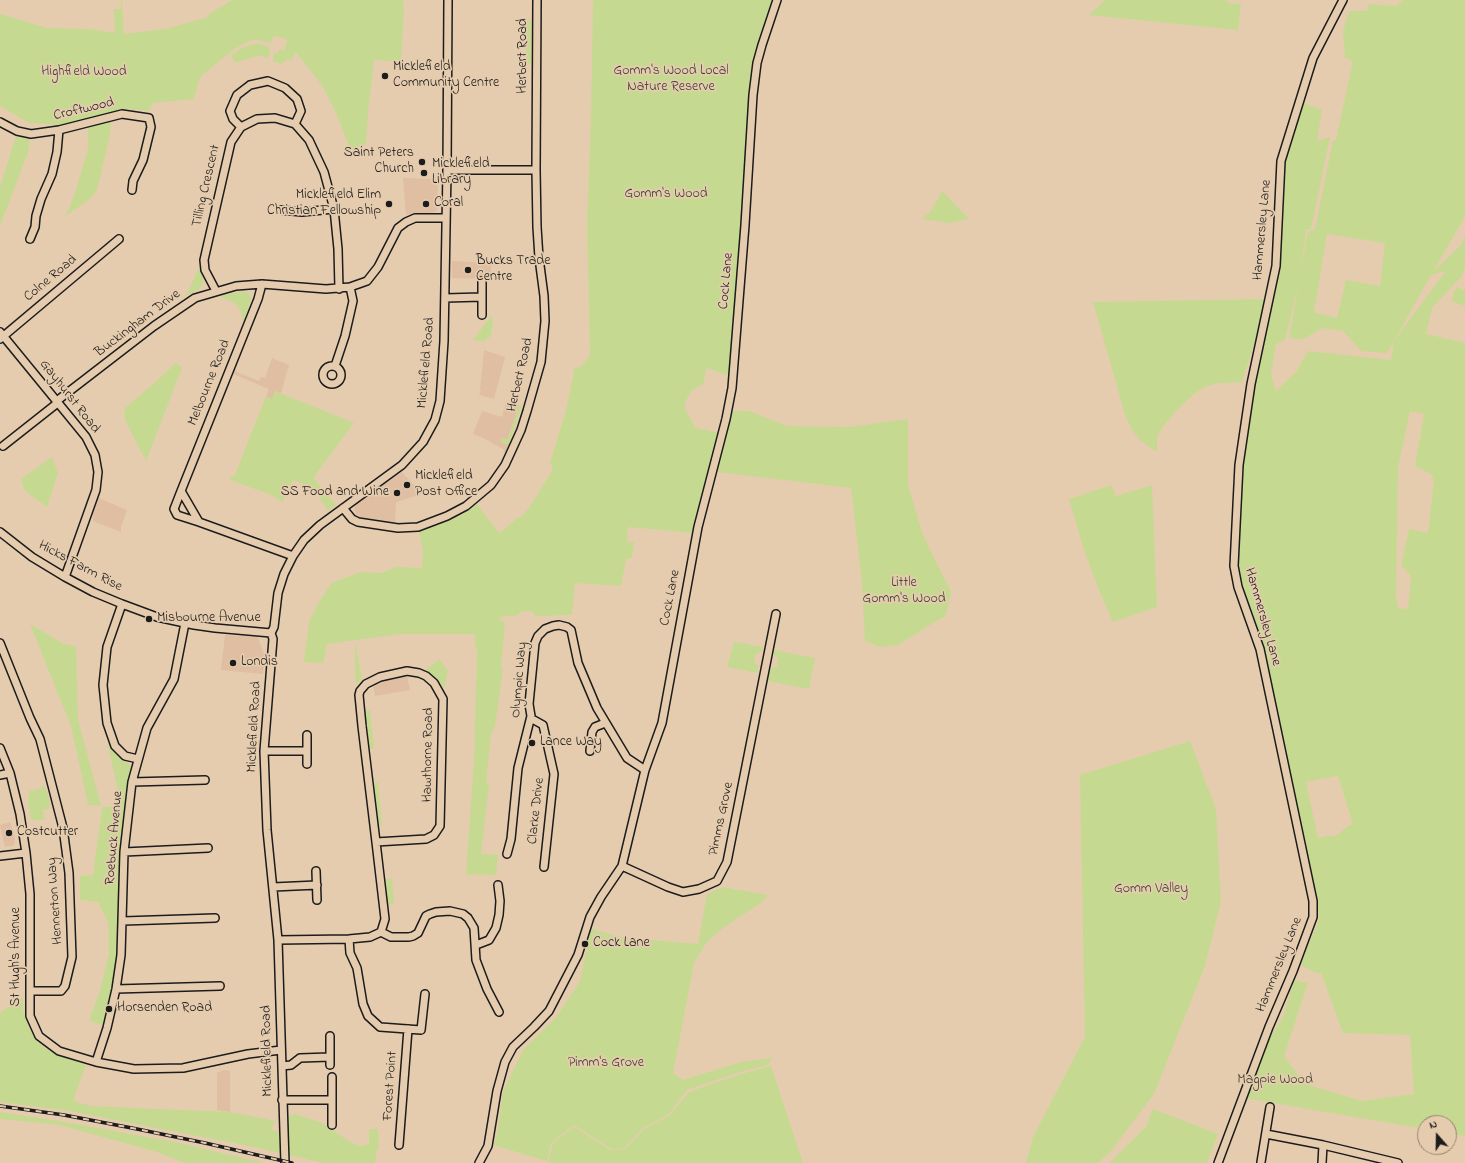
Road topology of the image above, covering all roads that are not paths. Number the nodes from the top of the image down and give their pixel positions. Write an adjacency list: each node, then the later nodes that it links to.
1 (448, 0): 9 (street, Micklefield Road)
2 (537, 0): 10 (street, Herbert Road)
3 (777, 0): 49 (street, Cock Lane)
4 (1343, 0): 96 (street, Hammersley Lane)
5 (0, 122): 8 (street, Croftwood)
6 (295, 124): 7 (street); 7 (street); 12 (street)
7 (241, 127): 21 (street, Tilling Crescent)
8 (59, 130): 11 (street, Croftwood); 15 (street)
9 (447, 170): 10 (street); 14 (street, Micklefield Road)
10 (536, 170): 30 (street, Herbert Road)
11 (132, 190)
12 (334, 209): 13 (street); 20 (street)
13 (281, 210)
14 (446, 218): 19 (street, Buckingham Drive); 23 (street, Micklefield Road)
15 (30, 239)
16 (120, 239): 25 (street, Colne Road)
17 (482, 281): 22 (street)
18 (262, 284): 20 (street, Buckingham Drive); 21 (street, Buckingham Drive); 29 (street, Melbourne Road)
19 (350, 287): 20 (street, Buckingham Drive); 26 (street)
20 (339, 289)
21 (216, 291): 27 (street, Buckingham Drive)
22 (482, 297): 23 (street); 24 (street)
23 (445, 298): 30 (street, Micklefield Road)
24 (482, 315)
25 (1, 336): 27 (street, Gayhurst Road)
26 (335, 366)
27 (57, 402): 28 (street, Buckingham Drive); 34 (street, Gayhurst Road)
28 (4, 446)
29 (181, 491): 31 (street); 31 (street, Melbourne Road)
30 (343, 508): 33 (street, Micklefield Road)
31 (199, 522): 33 (street, Melbourne Road)
32 (0, 532): 34 (street, Hicks Farm Rise)
33 (293, 556): 38 (street, Micklefield Road)
34 (65, 577): 35 (street, Hicks Farm Rise)
35 (122, 604): 37 (street, Hicks Farm Rise); 47 (street)
36 (776, 614): 60 (street, Pimms Grove)
37 (185, 623): 38 (street, Hicks Farm Rise); 47 (street, Roebuck Avenue)
38 (271, 632): 44 (street, Micklefield Road)
39 (0, 643): 75 (street, Hennerton Way)
40 (530, 720): 41 (street, Olympic Way); 58 (street, Olympic Way); 61 (street, Clarke Drive)
41 (605, 723): 46 (street); 49 (street, Olympic Way)
42 (307, 735): 45 (street)
43 (0, 748): 50 (street, St Hugh's Avenue)
44 (264, 751): 45 (street); 65 (street, Micklefield Road)
45 (307, 751): 48 (street)
46 (590, 751)
47 (138, 759): 53 (street, Roebuck Avenue)
48 (307, 764)
49 (644, 770): 60 (street, Cock Lane)
50 (10, 773): 51 (street); 57 (street, St Hugh's Avenue)
51 (0, 775)
52 (205, 780): 53 (street)
53 (132, 782): 56 (street, Roebuck Avenue)
54 (376, 842): 54 (street, Hawthorne Road); 69 (street, Hawthorne Road)
55 (208, 848): 56 (street)
56 (124, 852): 68 (street, Roebuck Avenue)
57 (26, 853): 59 (street); 75 (street, St Hugh's Avenue)
58 (507, 854)
59 (0, 856)
60 (622, 866): 95 (street, Cock Lane)
61 (544, 867)
62 (316, 871): 63 (street)
63 (317, 885): 65 (street); 66 (street)
64 (498, 885): 72 (street)
65 (273, 888): 71 (street, Micklefield Road)
66 (317, 900)
67 (215, 918): 68 (street)
68 (123, 921): 74 (street, Roebuck Avenue)
69 (381, 932): 70 (street); 72 (street)
70 (349, 939): 71 (street); 78 (street)
71 (278, 940): 80 (street, Micklefield Road)
72 (476, 945): 77 (street)
73 (220, 986): 74 (street)
74 (116, 989): 82 (street, Roebuck Avenue)
75 (30, 991): 82 (street, St Hugh's Avenue)
76 (425, 994): 78 (street)
77 (499, 1012)
78 (408, 1029): 91 (street, Forest Point)
79 (330, 1036): 81 (street)
80 (281, 1050): 82 (street, St Hugh's Avenue); 84 (street, Micklefield Road)
81 (330, 1057): 83 (street); 84 (street)
82 (96, 1062)
83 (330, 1065)
84 (282, 1066): 86 (street, Micklefield Road)
85 (332, 1077): 87 (street)
86 (282, 1100): 87 (street); 94 (street, Micklefield Road)
87 (332, 1100): 89 (street)
88 (1270, 1107): 90 (street)
89 (332, 1125)
90 (1266, 1134): 92 (street); 93 (street)
91 (399, 1145)
92 (1323, 1145): 97 (street); 98 (street)
93 (1261, 1162)
94 (285, 1163)
95 (479, 1163)
96 (1218, 1163)
97 (1322, 1163)
98 (1398, 1163)

